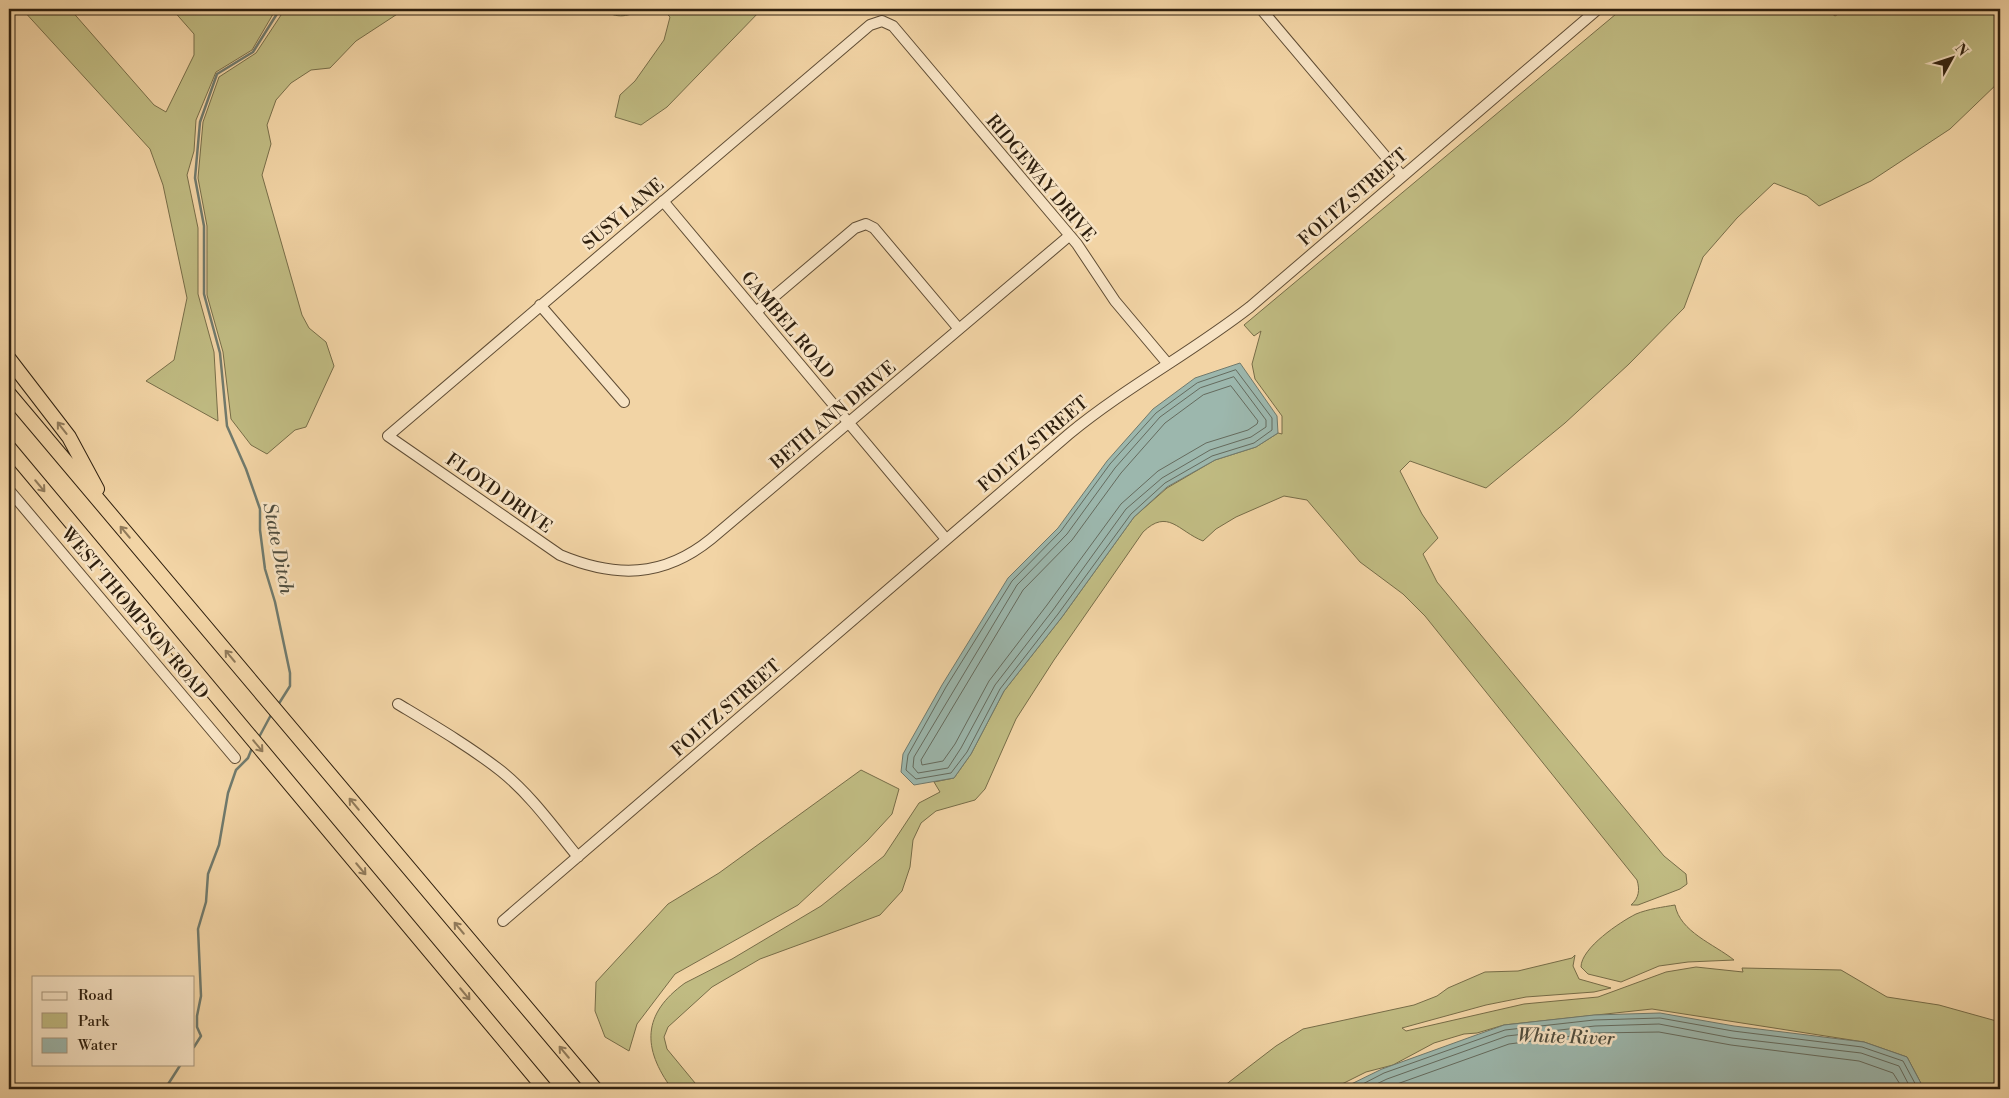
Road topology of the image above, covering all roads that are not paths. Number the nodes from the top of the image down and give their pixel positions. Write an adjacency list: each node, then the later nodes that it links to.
1 (1261, 9): 4 (street)
2 (1598, 9): 4 (street, FOLTZ STREET)
3 (882, 21): 5 (street, SUSY LANE); 6 (street, RIDGEWAY DRIVE)
4 (1402, 176): 11 (street, FOLTZ STREET)
5 (663, 201): 7 (street, SUSY LANE); 8 (street, GAMBEL ROAD)
6 (1069, 236): 9 (street, BETH ANN DRIVE); 11 (street, RIDGEWAY DRIVE)
7 (540, 305): 13 (street); 15 (street, SUSY LANE)
8 (756, 312): 9 (street); 14 (street, GAMBEL ROAD)
9 (959, 329): 14 (street, BETH ANN DRIVE)
10 (9, 359): 18 (highway, one-way to 10)
11 (1168, 364): 19 (street, FOLTZ STREET)
12 (9, 394): 18 (highway)
13 (624, 402)
14 (848, 423): 19 (street, GAMBEL ROAD); 20 (street, BETH ANN DRIVE)
15 (388, 436): 20 (street, FLOYD DRIVE)
16 (9, 448): 25 (highway, one-way to 25)
17 (9, 490): 22 (street, WEST THOMPSON ROAD)
18 (112, 516): 26 (highway, one-way to 18)
19 (946, 539): 23 (street, FOLTZ STREET)
20 (596, 568)
21 (398, 704): 23 (street)
22 (235, 758)
23 (578, 857): 24 (street, FOLTZ STREET)
24 (503, 921)
25 (545, 1089)
26 (595, 1089)

